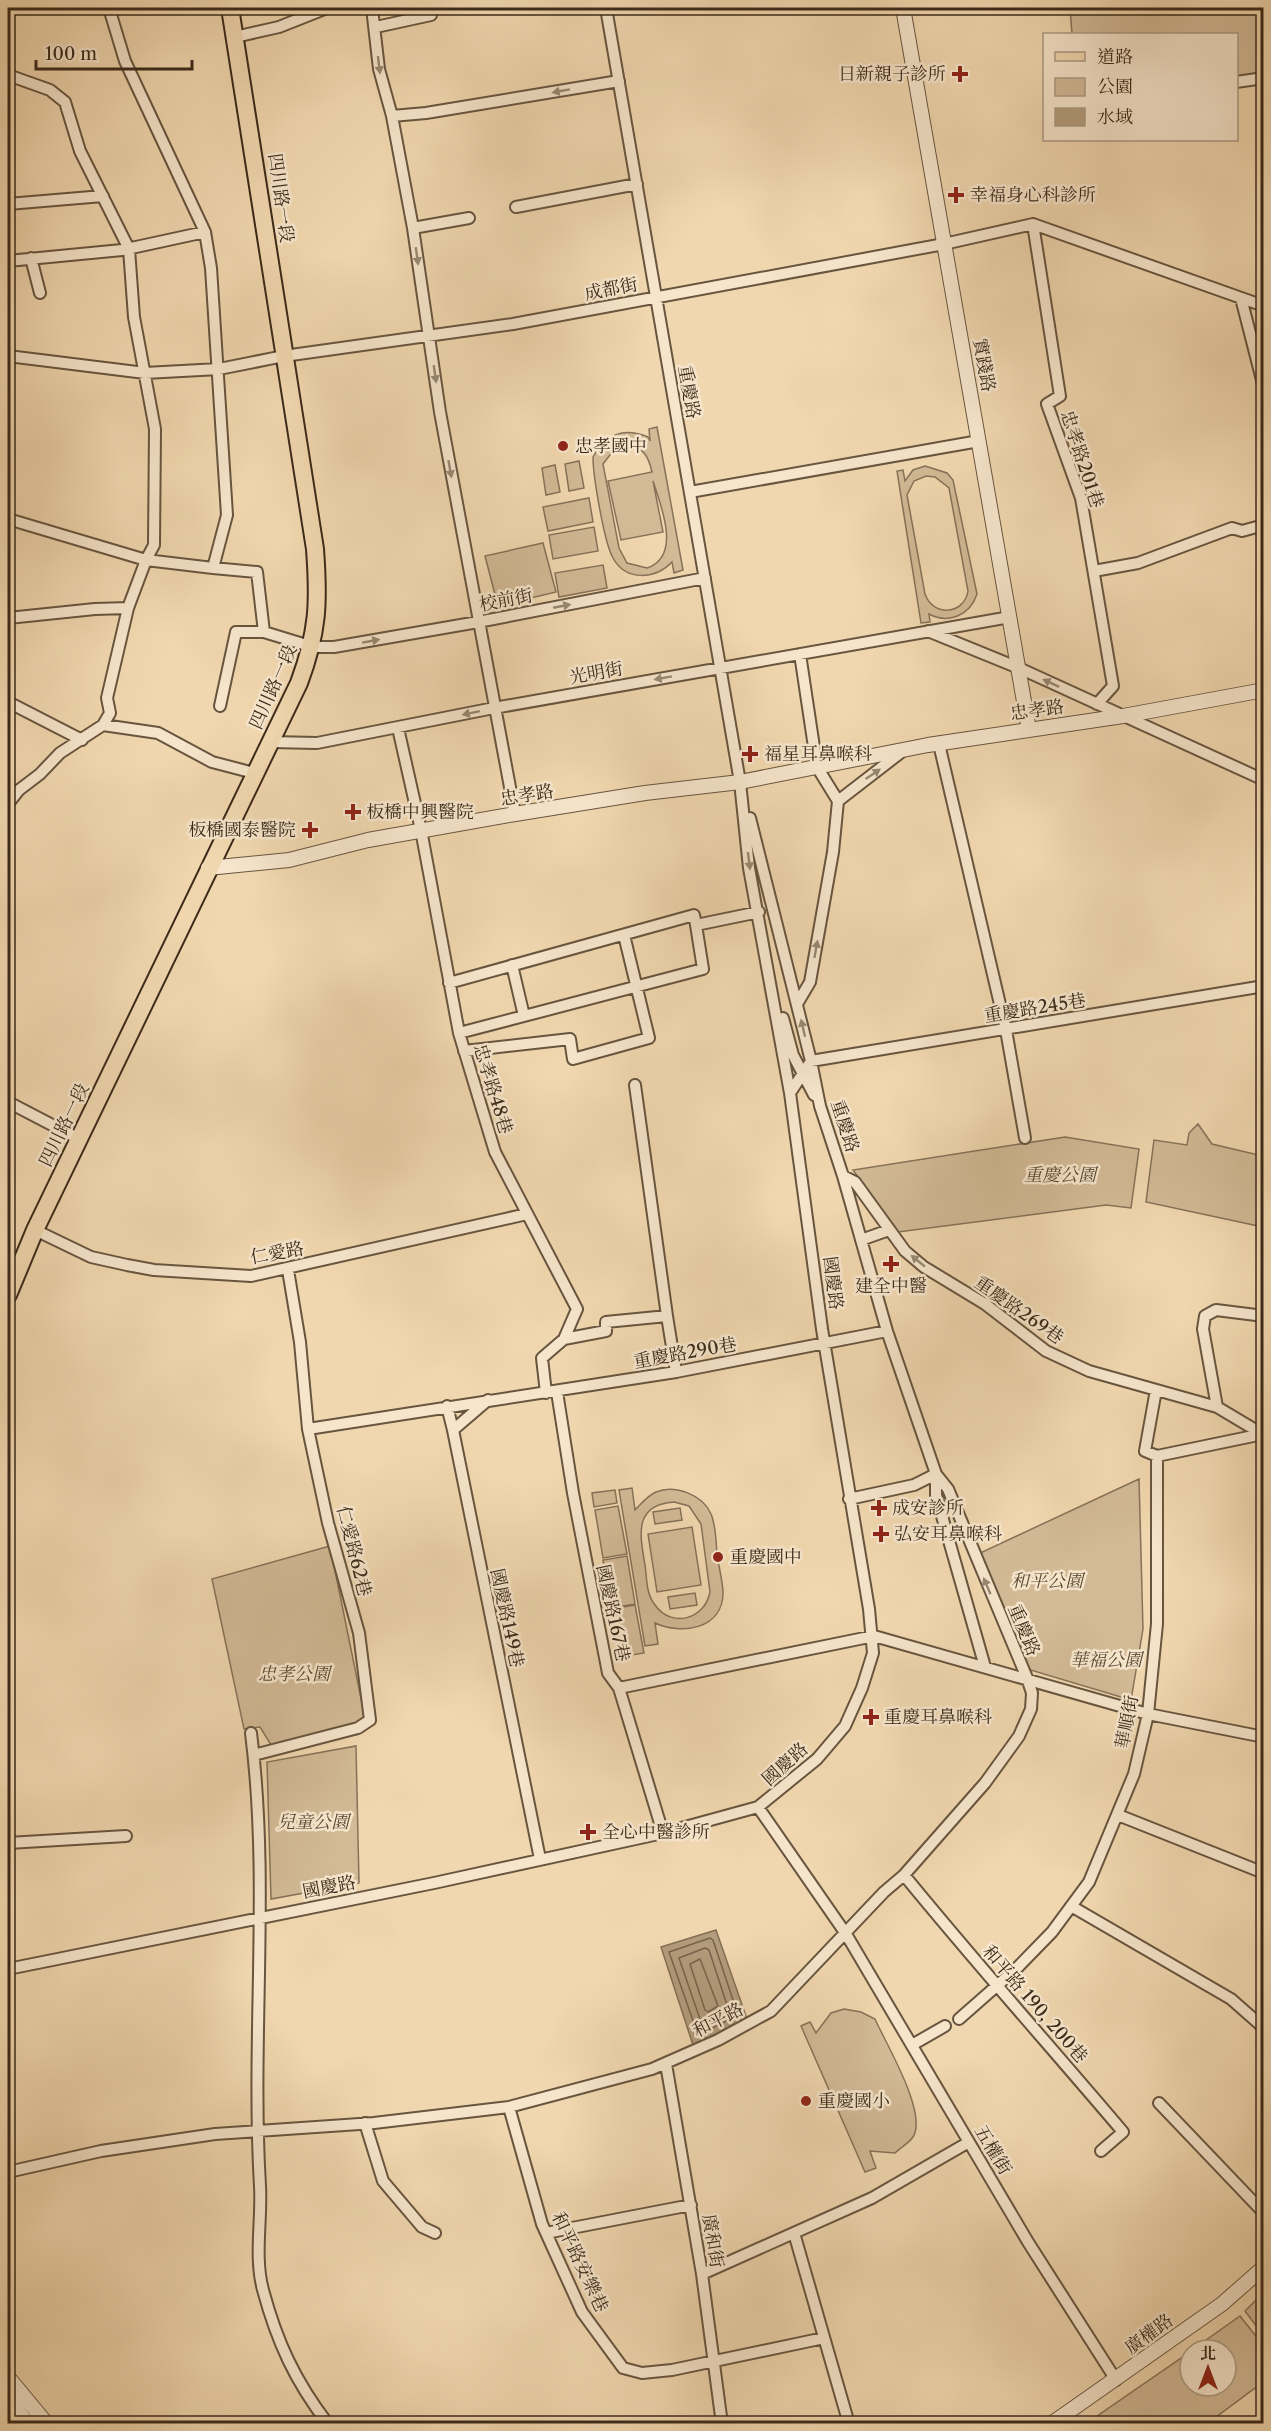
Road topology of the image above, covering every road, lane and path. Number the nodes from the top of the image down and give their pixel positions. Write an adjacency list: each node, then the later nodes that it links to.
1 (109, 8): 22 (street)
2 (230, 8): 9 (main road, 四川路一段)
3 (327, 8): 9 (street)
4 (372, 8): 8 (street)
5 (606, 8): 12 (street, 重慶路)
6 (903, 8): 23 (street, 實踐路)
7 (431, 15): 8 (street)
8 (376, 27): 14 (street, one-way to 14)
9 (235, 37): 33 (main road, 四川路一段)
10 (8, 75): 16 (street)
11 (1263, 78): 13 (street)
12 (619, 81): 14 (street, one-way to 14); 15 (street, 重慶路)
13 (1238, 82)
14 (392, 116): 21 (street)
15 (636, 184): 18 (street); 28 (street, 重慶路)
16 (103, 196): 17 (street); 24 (street)
17 (8, 204)
18 (516, 207)
19 (469, 218): 21 (street)
20 (1033, 224): 23 (street, 成都街); 29 (street); 43 (street, 忠孝路201巷)
21 (413, 228): 31 (street, one-way to 31)
22 (205, 232): 24 (street); 34 (street)
23 (944, 244): 28 (street, 成都街); 37 (street, 實踐路)
24 (129, 249): 25 (street); 35 (street)
25 (31, 258): 26 (street); 27 (street)
26 (8, 261)
27 (40, 293)
28 (656, 297): 31 (street, 成都街); 38 (street, 重慶路)
29 (1241, 298): 30 (street); 36 (street)
30 (1263, 306)
31 (429, 337): 33 (street, 成都街); 48 (street, one-way to 48)
32 (8, 356): 35 (street, 成都街)
33 (284, 356): 34 (street, 成都街); 51 (main road, 四川路一段)
34 (219, 369): 35 (street, 成都街); 42 (street)
35 (145, 373): 41 (street)
36 (1263, 388)
37 (979, 441): 38 (street); 46 (street, 實踐路)
38 (690, 492): 44 (street, 重慶路)
39 (8, 519): 41 (street)
40 (1263, 525): 43 (street)
41 (146, 560): 42 (street); 45 (street)
42 (213, 568): 50 (street)
43 (1094, 571): 57 (street, 忠孝路201巷)
44 (705, 578): 48 (street, 校前街, one-way to 44); 53 (street, 重慶路)
45 (128, 608): 47 (street); 61 (street)
46 (1010, 617): 49 (street, 光明街); 54 (street, 實踐路)
47 (8, 618)
48 (478, 622): 51 (street, 校前街, one-way to 48); 59 (street)
49 (927, 631): 52 (street, 光明街); 54 (street)
50 (264, 632): 51 (street, 校前街); 58 (street)
51 (313, 647): 65 (main road, 四川路一段)
52 (800, 654): 53 (street, 光明街); 68 (street)
53 (721, 668): 59 (street, 光明街, one-way to 59); 71 (street, 重慶路)
54 (1019, 668): 57 (street, one-way to 54); 63 (street, 實踐路)
55 (1263, 690): 60 (street, 忠孝路)
56 (8, 702): 64 (street)
57 (1097, 704): 60 (street)
58 (220, 706)
59 (494, 708): 62 (street, 光明街, one-way to 62); 74 (street)
60 (1123, 716): 63 (street, 忠孝路); 70 (street)
61 (103, 725): 64 (street); 69 (street)
62 (398, 728): 65 (street, 光明街); 75 (street, 忠孝路48巷)
63 (1029, 730): 66 (street, 忠孝路)
64 (82, 740): 73 (street)
65 (270, 742): 69 (main road, 四川路一段)
66 (939, 744): 67 (street, 忠孝路); 87 (street)
67 (904, 750): 68 (street, 忠孝路); 72 (street, one-way to 67)
68 (817, 767): 71 (street, 忠孝路); 72 (street)
69 (254, 773): 76 (main road, 四川路一段)
70 (1263, 780)
71 (740, 782): 74 (street, 忠孝路); 77 (street, 重慶路, one-way to 77); 85 (street, 重慶路)
72 (838, 801): 85 (street, one-way to 72)
73 (8, 804)
74 (515, 814): 75 (street, 忠孝路)
75 (421, 830): 76 (street, 忠孝路); 81 (street, 忠孝路48巷)
76 (207, 868): 97 (main road, 四川路一段)
77 (759, 912): 78 (street); 84 (street, 重慶路)
78 (696, 925): 79 (street); 82 (street)
79 (624, 934): 80 (street); 82 (street)
80 (512, 965): 81 (street); 86 (street)
81 (449, 983): 88 (street, 忠孝路48巷)
82 (637, 986): 86 (street); 89 (street)
83 (1263, 986): 87 (street, 重慶路245巷)
84 (773, 993): 91 (street); 93 (street, 國慶路)
85 (797, 1004): 90 (street, 重慶路, one-way to 85)
86 (524, 1016): 88 (street)
87 (1006, 1030): 90 (street, 重慶路245巷); 96 (street)
88 (459, 1033): 89 (street, 忠孝路48巷)
89 (464, 1051): 99 (street, 忠孝路48巷)
90 (811, 1061): 91 (street); 95 (street, 重慶路)
91 (803, 1074): 93 (street); 95 (street)
92 (635, 1085): 105 (street)
93 (790, 1093): 109 (street, 國慶路)
94 (8, 1102): 97 (street)
95 (820, 1106): 98 (street, 重慶路)
96 (1025, 1138)
97 (79, 1139): 100 (main road, 四川路一段)
98 (843, 1176): 101 (street, 重慶路269巷); 102 (street, 重慶路)
99 (527, 1214): 103 (street, 仁愛路); 108 (street, 忠孝路48巷)
100 (34, 1230): 103 (street, 仁愛路); 104 (main road, 四川路一段)
101 (889, 1230): 102 (street); 111 (street, 重慶路269巷, one-way to 101)
102 (861, 1240): 107 (street, 重慶路)
103 (288, 1270): 116 (street, 仁愛路62巷)
104 (8, 1295)
105 (667, 1316): 108 (street); 110 (street)
106 (1263, 1316): 115 (street)
107 (887, 1331): 109 (street, 重慶路290巷); 120 (street, 重慶路)
108 (564, 1339): 112 (street, 國慶路167巷)
109 (825, 1344): 110 (street, 重慶路290巷); 121 (street, 國慶路)
110 (676, 1372): 112 (street, 重慶路290巷)
111 (1156, 1390): 115 (street, 重慶路269巷); 119 (street)
112 (552, 1393): 113 (street, 重慶路290巷); 125 (street, 國慶路167巷)
113 (488, 1399): 114 (street, 重慶路290巷); 117 (street)
114 (447, 1406): 116 (street, 重慶路290巷); 117 (street, 國慶路149巷)
115 (1217, 1407): 118 (street, 重慶路269巷)
116 (308, 1429): 129 (street, 仁愛路62巷)
117 (453, 1430): 135 (street, 國慶路149巷)
118 (1263, 1435): 119 (street)
119 (1157, 1456): 126 (street, 華順街)
120 (936, 1474): 121 (street); 123 (street, 重慶路); 124 (street, 重慶路, one-way to 120)
121 (849, 1499): 122 (street, 國慶路)
122 (874, 1636): 123 (street); 125 (street); 130 (street, 國慶路)
123 (985, 1667): 124 (street, 重慶路)
124 (1027, 1678): 126 (street); 137 (street, 和平路)
125 (619, 1688): 132 (street, 國慶路167巷)
126 (1148, 1714): 128 (street); 131 (street, 華順街)
127 (251, 1733): 129 (street)
128 (1263, 1737)
129 (254, 1755): 139 (street)
130 (758, 1807): 132 (street, 國慶路); 140 (street, 五權街)
131 (1118, 1815): 136 (street); 138 (street, 華順街)
132 (663, 1833): 135 (street, 國慶路)
133 (126, 1836): 134 (street)
134 (8, 1844)
135 (540, 1859): 139 (street, 國慶路)
136 (1263, 1873)
137 (904, 1875): 140 (street, 和平路); 142 (street, 和平路 190, 200巷)
138 (1071, 1906): 142 (street, 華順街); 145 (street)
139 (260, 1918): 141 (street, 國慶路); 151 (street)
140 (846, 1934): 146 (street, 五權街); 147 (street, 和平路)
141 (8, 1969)
142 (995, 1986): 143 (street, 華順街); 153 (street, 和平路 190, 200巷)
143 (959, 2019)
144 (945, 2026): 146 (street)
145 (1263, 2028)
146 (912, 2045): 152 (street, 五權街)
147 (666, 2064): 149 (street, 和平路); 155 (street, 廣和街)
148 (1160, 2103): 156 (street)
149 (509, 2107): 150 (street, 和平路); 158 (street, 和平路安樂巷)
150 (365, 2123): 151 (street, 和平路); 157 (street)
151 (256, 2132): 154 (street, 和平路); 169 (street)
152 (969, 2142): 159 (street); 165 (street, 五權街)
153 (1101, 2151)
154 (8, 2172)
155 (691, 2205): 158 (street); 161 (street, 廣和街)
156 (1263, 2213)
157 (435, 2233)
158 (546, 2233): 163 (street, 和平路安樂巷)
159 (794, 2234): 161 (street); 162 (street)
160 (1263, 2267): 165 (street, 廣權路)
161 (702, 2274): 163 (street, 廣和街)
162 (824, 2338): 163 (street, 和平路安樂巷); 171 (street)
163 (713, 2363): 170 (street, 廣和街)
164 (8, 2377): 168 (street)
165 (1116, 2380): 172 (street, 廣權路)
166 (8, 2398): 167 (street)
167 (28, 2424)
168 (47, 2424)
169 (328, 2424)
170 (722, 2424)
171 (849, 2424)
172 (1051, 2424)

